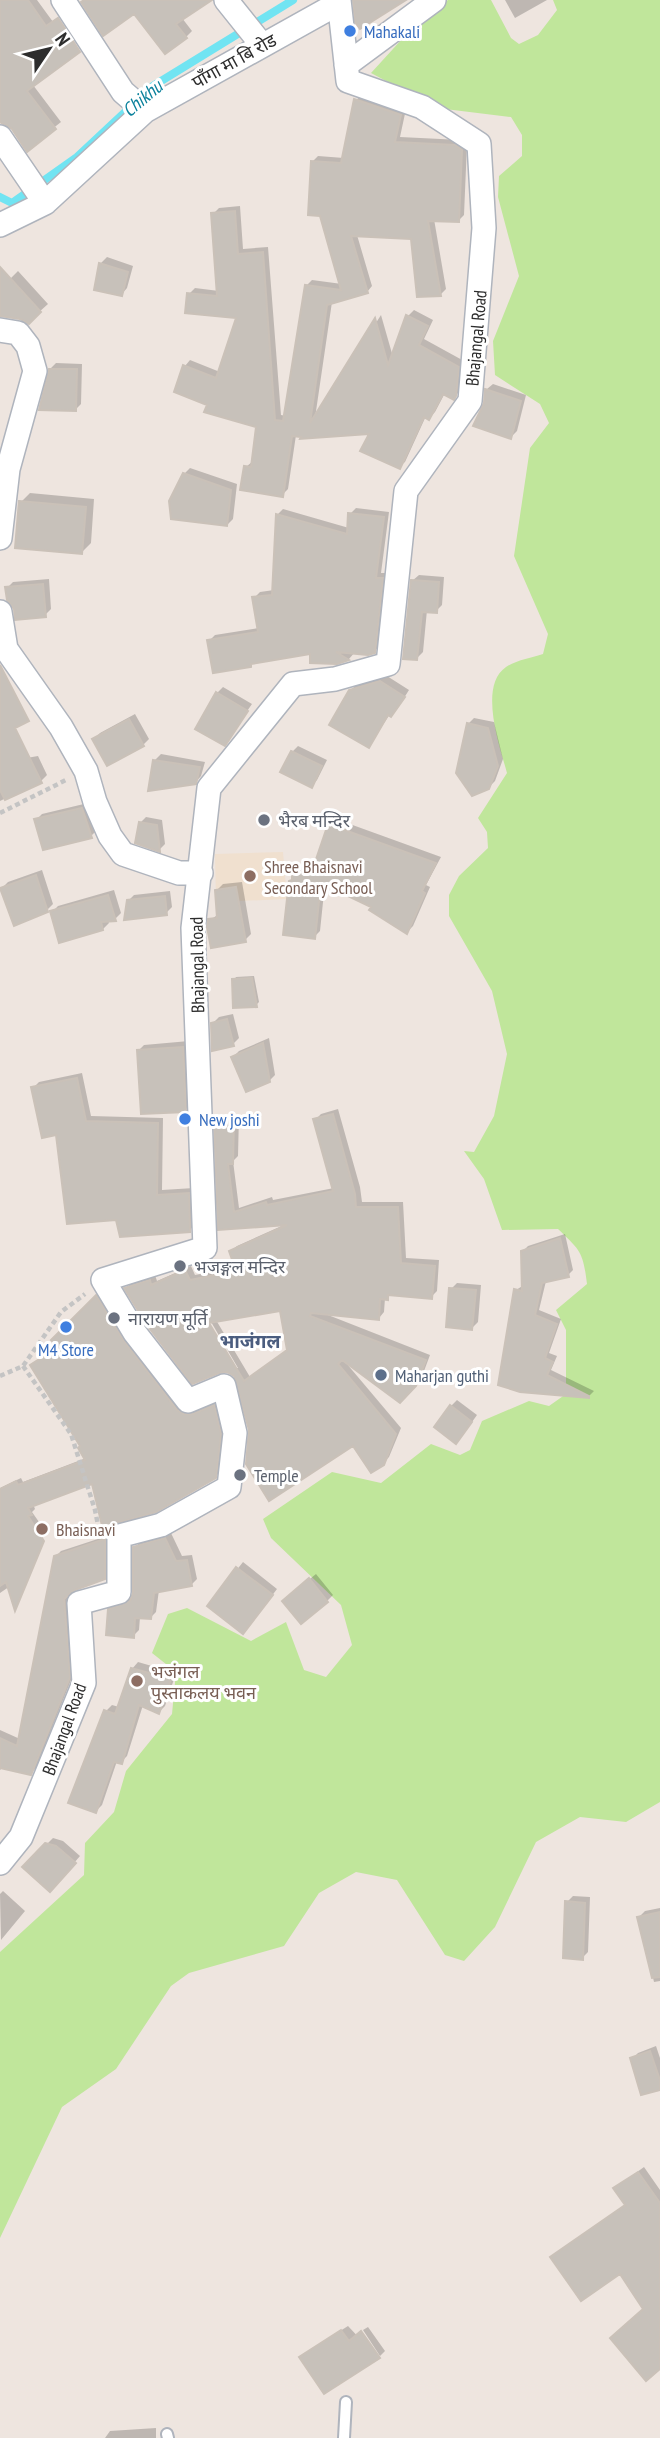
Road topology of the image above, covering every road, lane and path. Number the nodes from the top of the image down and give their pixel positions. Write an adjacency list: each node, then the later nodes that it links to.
1 (63, 0): 7 (street)
2 (226, 0): 5 (street)
3 (435, 0): 6 (street)
4 (339, 1): 5 (street, पाँगा मा बि रोड); 6 (street)
5 (262, 45): 7 (street, पाँगा मा बि रोड)
6 (346, 65): 16 (street, Bhajangal Road)
7 (145, 111): 9 (street, पाँगा मा बि रोड)
8 (0, 137): 9 (street)
9 (45, 203): 10 (street, पाँगा मा बि रोड)
10 (0, 225)
11 (0, 330): 12 (street)
12 (0, 538)
13 (0, 612): 14 (street)
14 (86, 771): 15 (path); 16 (street)
15 (0, 813)
16 (201, 873): 17 (street, Bhajangal Road)
17 (103, 1280): 18 (path); 20 (street)
18 (23, 1366): 19 (path); 20 (path)
19 (0, 1376)
20 (119, 1546): 21 (street, Bhajangal Road)
21 (0, 1863)
22 (346, 2403): 23 (lane)
23 (344, 2438)

